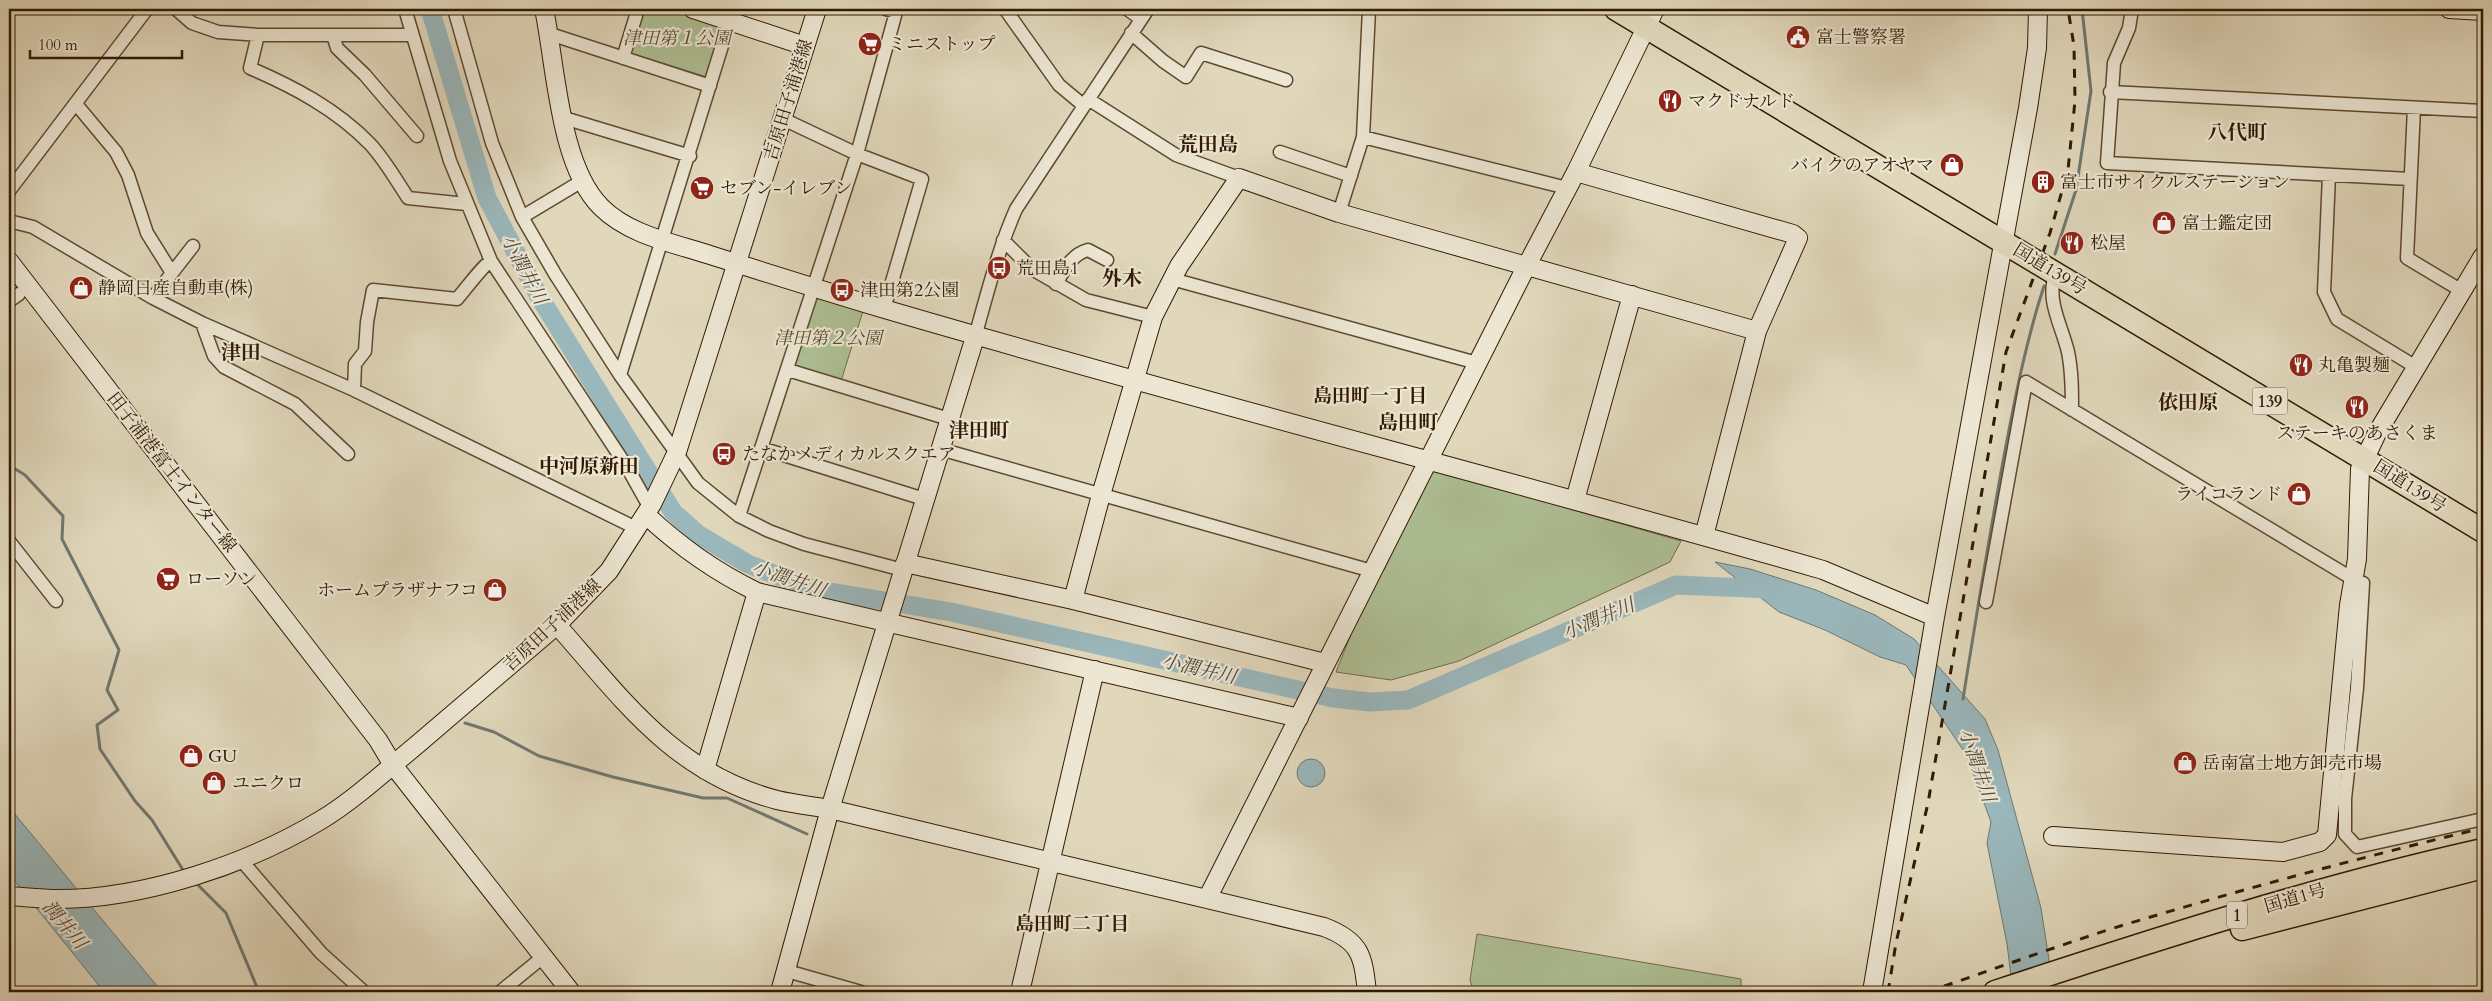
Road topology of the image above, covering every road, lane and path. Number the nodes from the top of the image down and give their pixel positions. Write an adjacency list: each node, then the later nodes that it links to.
1 (147, 9): 32 (street)
2 (176, 9): 23 (street)
3 (405, 9): 25 (street)
4 (454, 9): 52 (street)
5 (544, 9): 22 (street)
6 (638, 9): 27 (street)
7 (693, 9): 20 (street)
8 (817, 9): 26 (street, 吉原田子浦港線)
9 (886, 9): 40 (street)
10 (1005, 9): 31 (street)
11 (1127, 9): 18 (street)
12 (1370, 9): 38 (street)
13 (1616, 9): 19 (highway, 国道139号 / 139)
14 (2038, 9): 56 (street)
15 (2132, 9): 30 (street)
16 (2449, 9): 17 (street)
17 (2483, 12)
18 (1144, 14): 21 (street)
19 (1651, 18): 42 (street); 56 (highway, 国道139号 / 139)
20 (730, 20): 26 (street); 29 (street)
21 (1132, 33): 28 (street); 31 (street)
22 (550, 34): 27 (street); 35 (street)
23 (258, 35): 24 (street); 50 (street)
24 (333, 35): 25 (street); 37 (street)
25 (412, 35): 50 (street)
26 (805, 46): 36 (street, 吉原田子浦港線)
27 (623, 58): 29 (street)
28 (1286, 80)
29 (710, 86): 41 (street)
30 (2110, 92): 33 (street); 43 (street)
31 (1085, 102): 45 (street); 55 (street)
32 (76, 104): 49 (street); 64 (street)
33 (2414, 108): 34 (street); 46 (street)
34 (2483, 111)
35 (564, 118): 41 (street); 47 (street)
36 (782, 119): 40 (street); 62 (street, 吉原田子浦港線)
37 (417, 136)
38 (1363, 137): 44 (street); 48 (street)
39 (1280, 152): 44 (street)
40 (857, 154): 68 (street); 73 (street)
41 (690, 156): 54 (street)
42 (1576, 172): 48 (street); 76 (street)
43 (2329, 175): 46 (street); 79 (street)
44 (1351, 176): 51 (street)
45 (1239, 178): 51 (street); 66 (street)
46 (2410, 179): 69 (street)
47 (582, 181): 52 (street); 54 (street)
48 (1567, 188): 63 (street)
49 (9, 191)
50 (466, 204): 59 (street)
51 (1339, 213): 63 (street)
52 (522, 217): 81 (street)
53 (9, 221): 72 (street)
54 (663, 240): 62 (street); 81 (street)
55 (1002, 240): 67 (street); 77 (street)
56 (2004, 242): 65 (highway, 国道139号 / 139); 107 (street)
57 (193, 246): 64 (street)
58 (2483, 256): 69 (street)
59 (491, 260): 83 (street); 95 (street)
60 (1107, 260): 67 (street)
61 (9, 261): 113 (street, 田子浦港富士インター線)
62 (738, 264): 68 (street); 89 (street, 吉原田子浦港線)
63 (1526, 267): 71 (street); 78 (street)
64 (172, 273): 72 (street)
65 (2056, 273): 84 (street); 90 (highway, 国道139号 / 139)
66 (1172, 280): 74 (street); 78 (street)
67 (1056, 284): 74 (street)
68 (814, 288): 73 (street); 80 (street)
69 (2462, 291): 79 (street)
70 (12, 292): 113 (street, 田子浦港富士インター線)
71 (1632, 295): 76 (street); 94 (street)
72 (153, 298): 75 (street)
73 (884, 309): 77 (street)
74 (1153, 317): 82 (street)
75 (202, 323): 83 (street); 88 (street)
76 (1757, 331): 98 (street)
77 (975, 337): 82 (street); 85 (street)
78 (1477, 363): 91 (street)
79 (2416, 368): 90 (street)
80 (788, 370): 85 (street); 86 (street)
81 (620, 375): 89 (street)
82 (1136, 382): 91 (street); 92 (street)
83 (354, 390): 95 (street)
84 (2072, 410): 102 (street); 106 (street)
85 (949, 419): 87 (street)
86 (761, 448): 93 (street); 96 (street)
87 (940, 448): 92 (street); 93 (street)
88 (348, 454)
89 (675, 456): 95 (street, 吉原田子浦港線); 96 (street)
90 (2364, 458): 97 (highway, 国道139号 / 139); 102 (street)
91 (1428, 462): 94 (street); 101 (street)
92 (1100, 495): 101 (street); 104 (street)
93 (924, 500): 100 (street)
94 (1575, 500): 98 (street)
95 (646, 514): 103 (street); 109 (street, 吉原田子浦港線)
96 (740, 516): 100 (street)
97 (2483, 531)
98 (1704, 536): 107 (street)
99 (9, 541): 105 (street)
100 (904, 566): 104 (street); 108 (street)
101 (1372, 571): 110 (street)
102 (2353, 579): 116 (street); 117 (street)
103 (757, 592): 108 (street); 114 (street)
104 (1073, 600): 110 (street)
105 (56, 602)
106 (1986, 602)
107 (1936, 617): 134 (street)
108 (887, 622): 111 (street); 115 (street)
109 (557, 625): 113 (street, 吉原田子浦港線); 114 (street)
110 (1324, 666): 112 (street)
111 (1094, 670): 112 (street); 120 (street)
112 (1301, 714): 123 (street)
113 (393, 765): 119 (street, 吉原田子浦港線); 124 (street)
114 (705, 770): 115 (street)
115 (830, 809): 120 (street); 125 (street)
116 (2483, 819)
117 (2053, 836)
118 (2483, 850): 135 (highway, 国道1号 / 1)
119 (242, 861): 122 (street, 吉原田子浦港線); 127 (street)
120 (1051, 863): 123 (street); 132 (street)
121 (2483, 867): 136 (highway, 国道1号 / 1)
122 (9, 896)
123 (1207, 899): 133 (street)
124 (547, 963): 126 (street); 128 (street)
125 (787, 971): 130 (street); 131 (street)
126 (565, 989): 129 (street)
127 (364, 992)
128 (500, 992)
129 (584, 992)
130 (780, 992)
131 (861, 992)
132 (1020, 992)
133 (1367, 992)
134 (1872, 992)
135 (1995, 992)
136 (2041, 992)

